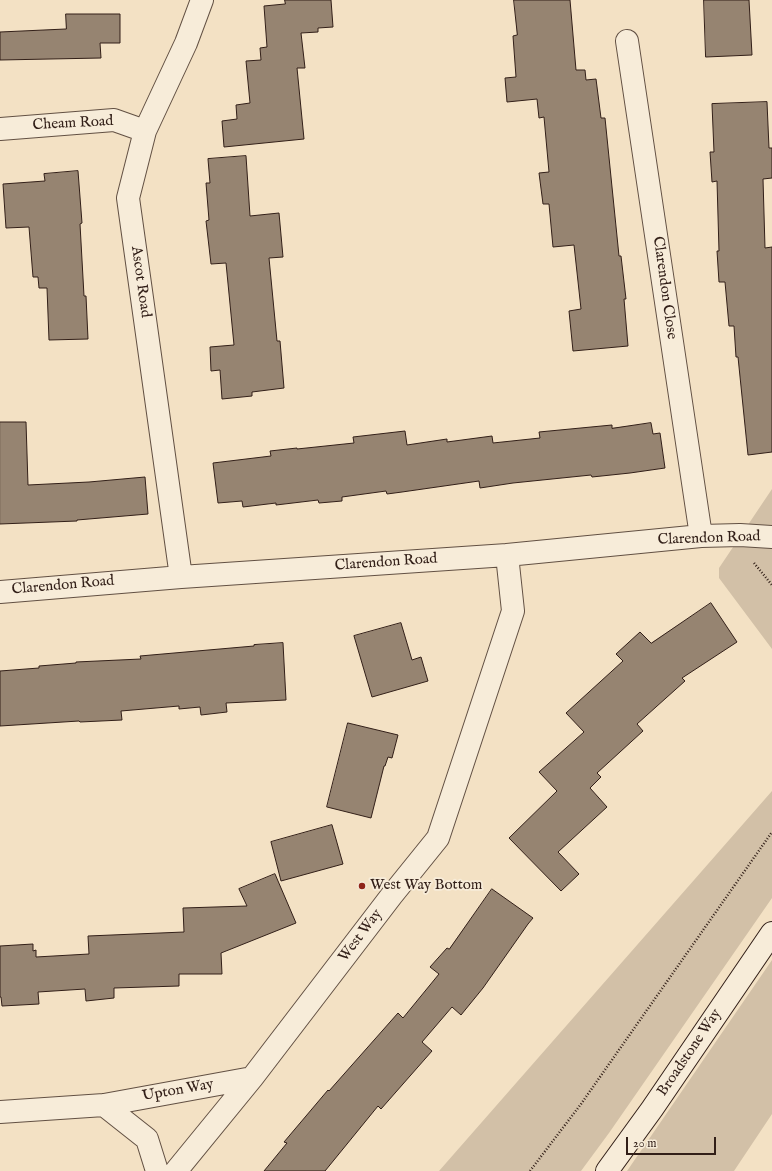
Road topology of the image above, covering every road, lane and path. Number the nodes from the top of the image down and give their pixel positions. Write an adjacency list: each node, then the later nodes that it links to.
1 (202, 0): 4 (street, Ascot Road)
2 (627, 41): 5 (street, Clarendon Close)
3 (0, 129): 4 (street, Cheam Road)
4 (144, 131): 8 (street, Ascot Road)
5 (701, 536): 6 (street, Clarendon Road); 7 (street, Clarendon Road)
6 (772, 537)
7 (507, 555): 8 (street, Clarendon Road); 12 (street, West Way)
8 (181, 577): 9 (street, Clarendon Road)
9 (0, 592)
10 (772, 832): 17 (path)
11 (772, 933): 18 (street, Broadstone Way)
12 (252, 1078): 13 (street, Upton Way); 16 (street, West Way)
13 (104, 1105): 14 (street, Upton Way); 15 (street)
14 (0, 1112)
15 (157, 1171)
16 (176, 1171)
17 (530, 1171)
18 (607, 1171)

